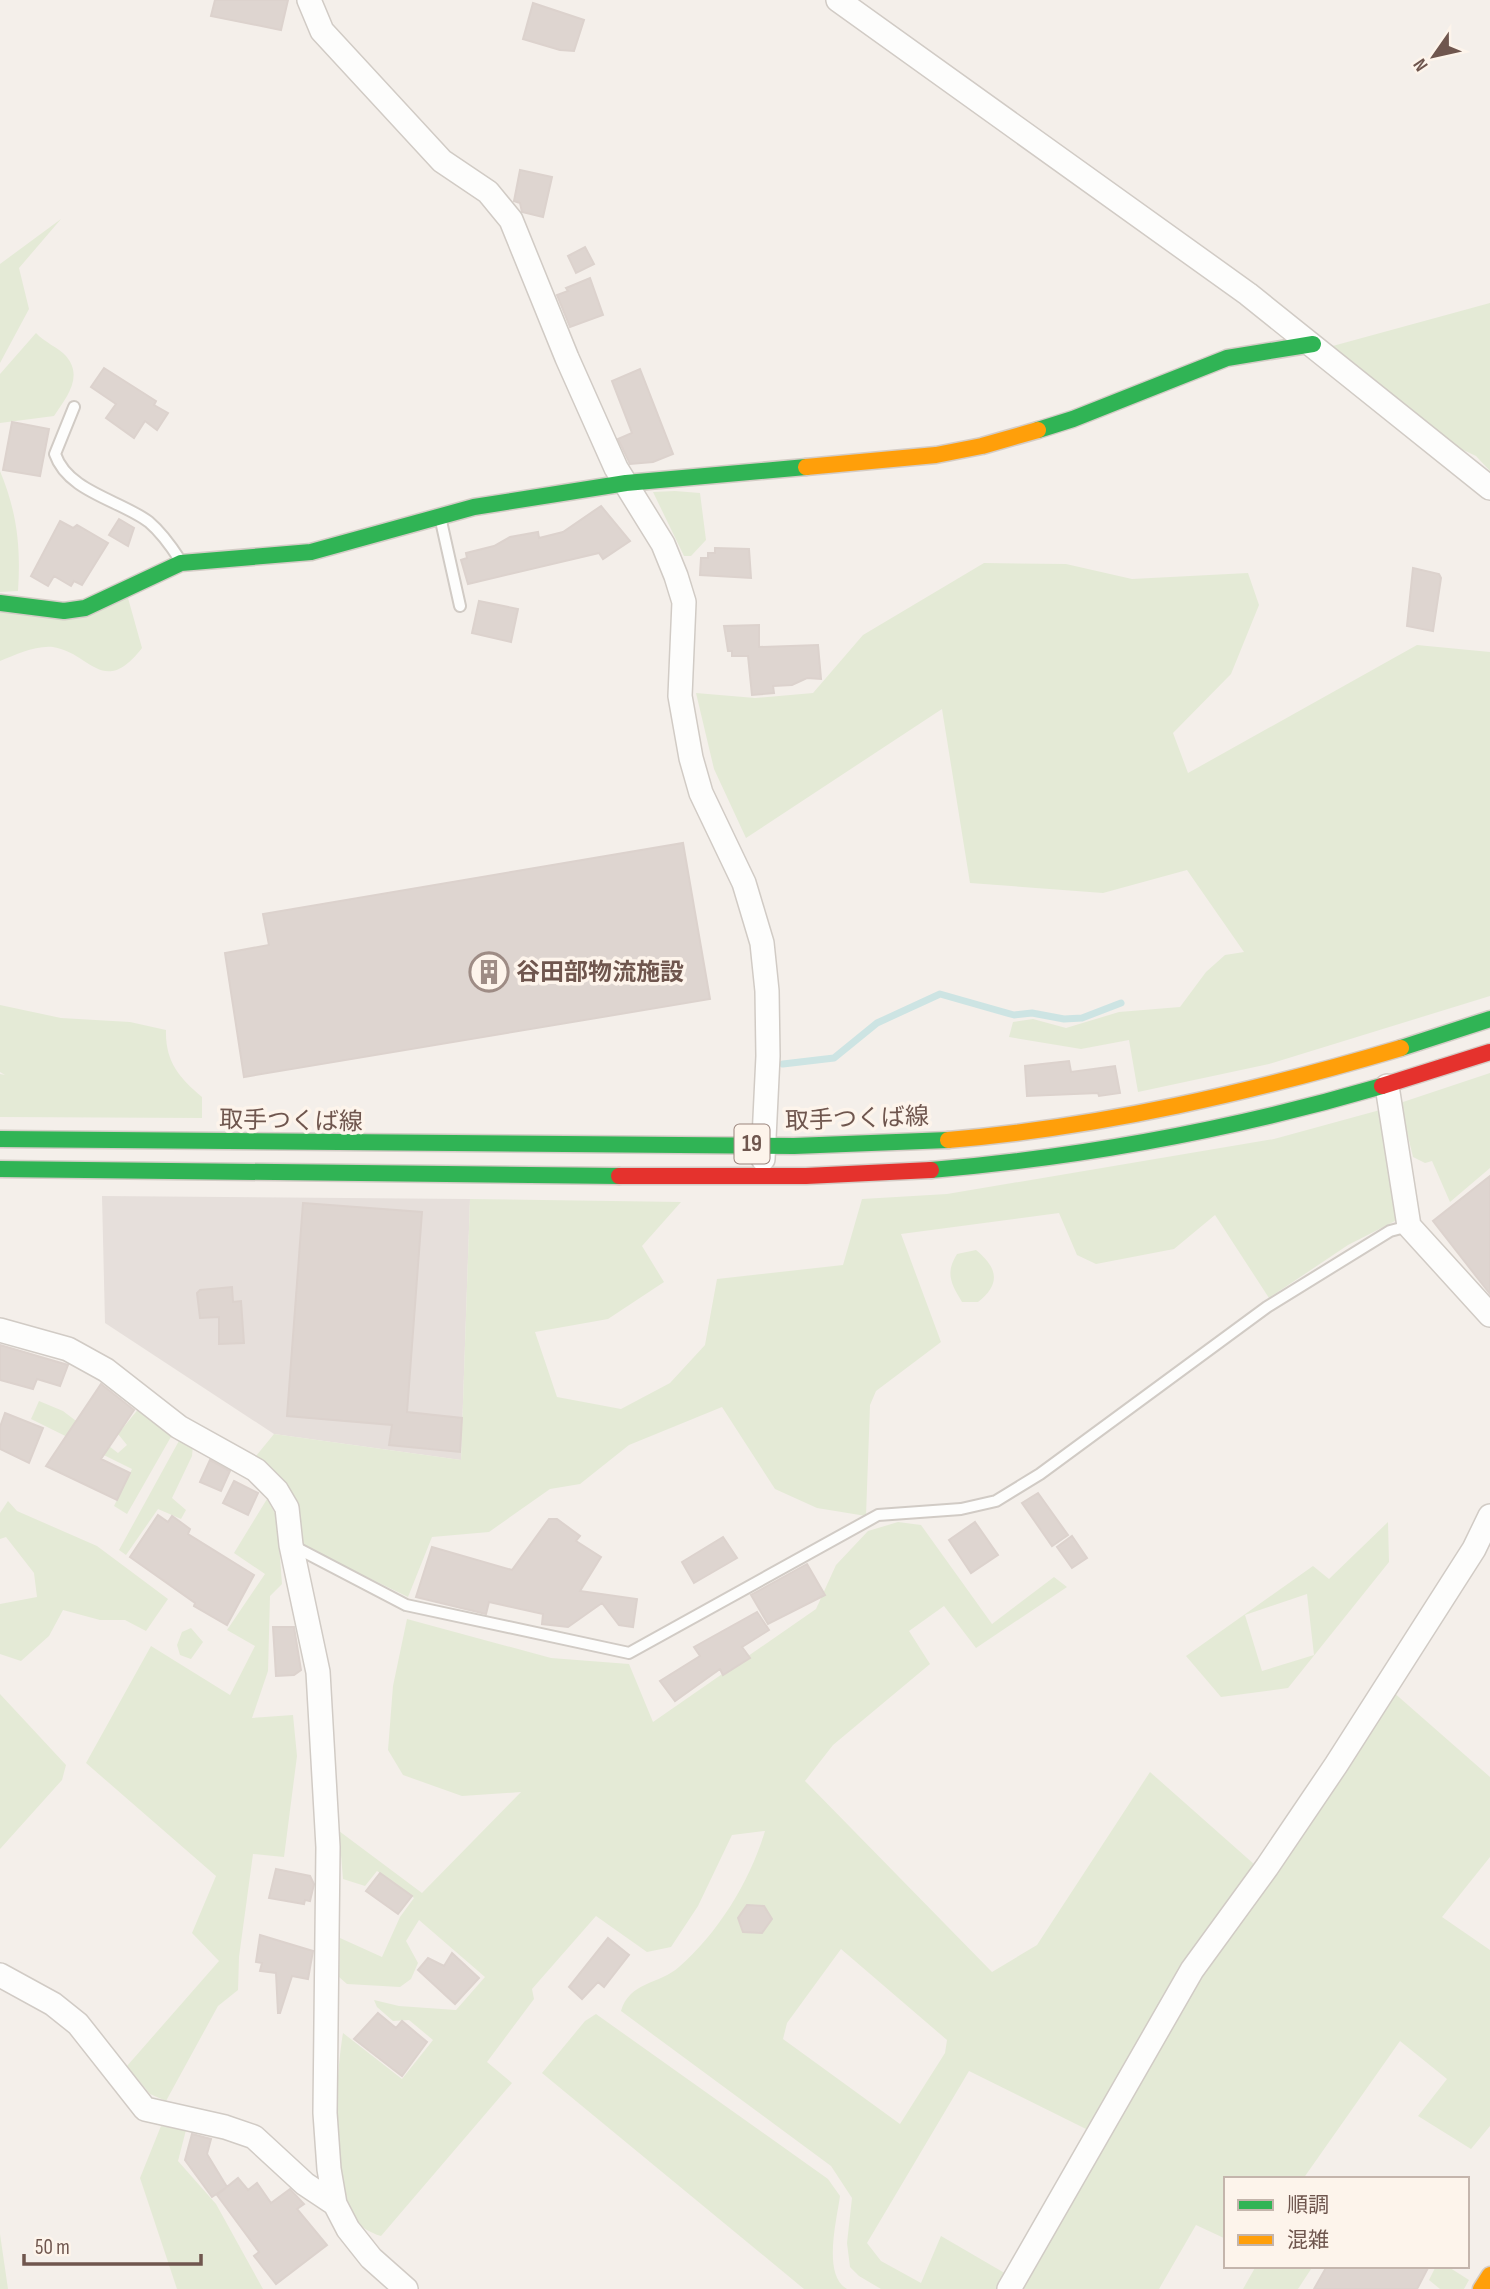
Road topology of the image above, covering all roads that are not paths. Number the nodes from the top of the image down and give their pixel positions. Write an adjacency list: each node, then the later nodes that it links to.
1 (309, 0): 5 (street)
2 (838, 0): 3 (street)
3 (1313, 344): 5 (main road); 6 (street)
4 (74, 407): 8 (lane)
5 (626, 482): 7 (main road); 15 (street)
6 (1490, 488)
7 (440, 515): 8 (main road); 10 (lane)
8 (181, 562): 9 (main road)
9 (0, 603)
10 (460, 606)
11 (1490, 1020): 15 (main road, 取手つくば線 / 19)
12 (1490, 1052): 13 (main road, 取手つくば線 / 19)
13 (1387, 1086): 17 (main road, 取手つくば線 / 19); 18 (street)
14 (0, 1139): 15 (main road, 取手つくば線 / 19)
15 (763, 1144): 17 (street)
16 (0, 1169): 17 (main road, 取手つくば線 / 19)
17 (764, 1178)
18 (1409, 1226): 19 (street); 22 (lane)
19 (1490, 1315)
20 (0, 1330): 22 (street)
21 (1490, 1516): 27 (street)
22 (291, 1545): 24 (street)
23 (0, 1975): 24 (street)
24 (335, 2204): 26 (street)
25 (1490, 2275): 28 (main road)
26 (406, 2289)
27 (1009, 2289)
28 (1481, 2289)

